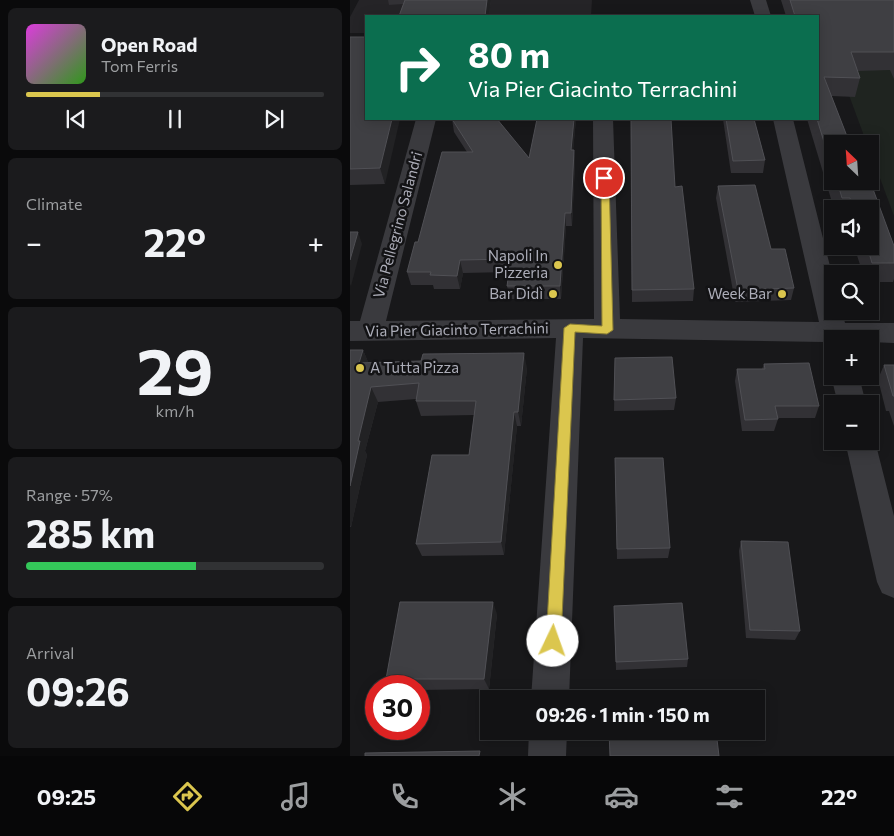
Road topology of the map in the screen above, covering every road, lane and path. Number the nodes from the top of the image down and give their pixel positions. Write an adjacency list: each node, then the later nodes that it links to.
1 (758, 0): 2 (street)
2 (763, 15)
3 (426, 120): 9 (street, Via Pellegrino Salandri)
4 (603, 120): 7 (street)
5 (783, 120): 8 (street)
6 (570, 328): 7 (street, Via Pier Giacinto Terrachini); 9 (street, Via Pier Giacinto Terrachini); 16 (street)
7 (607, 330): 12 (street, Via Pier Giacinto Terrachini)
8 (835, 330)
9 (360, 331)
10 (894, 333): 11 (street, Via Pier Giacinto Terrachini)
11 (879, 334)
12 (824, 336)
13 (863, 450): 14 (street)
14 (888, 533): 15 (street)
15 (894, 582)
16 (550, 690)
17 (548, 740): 18 (street)
18 (547, 756)

